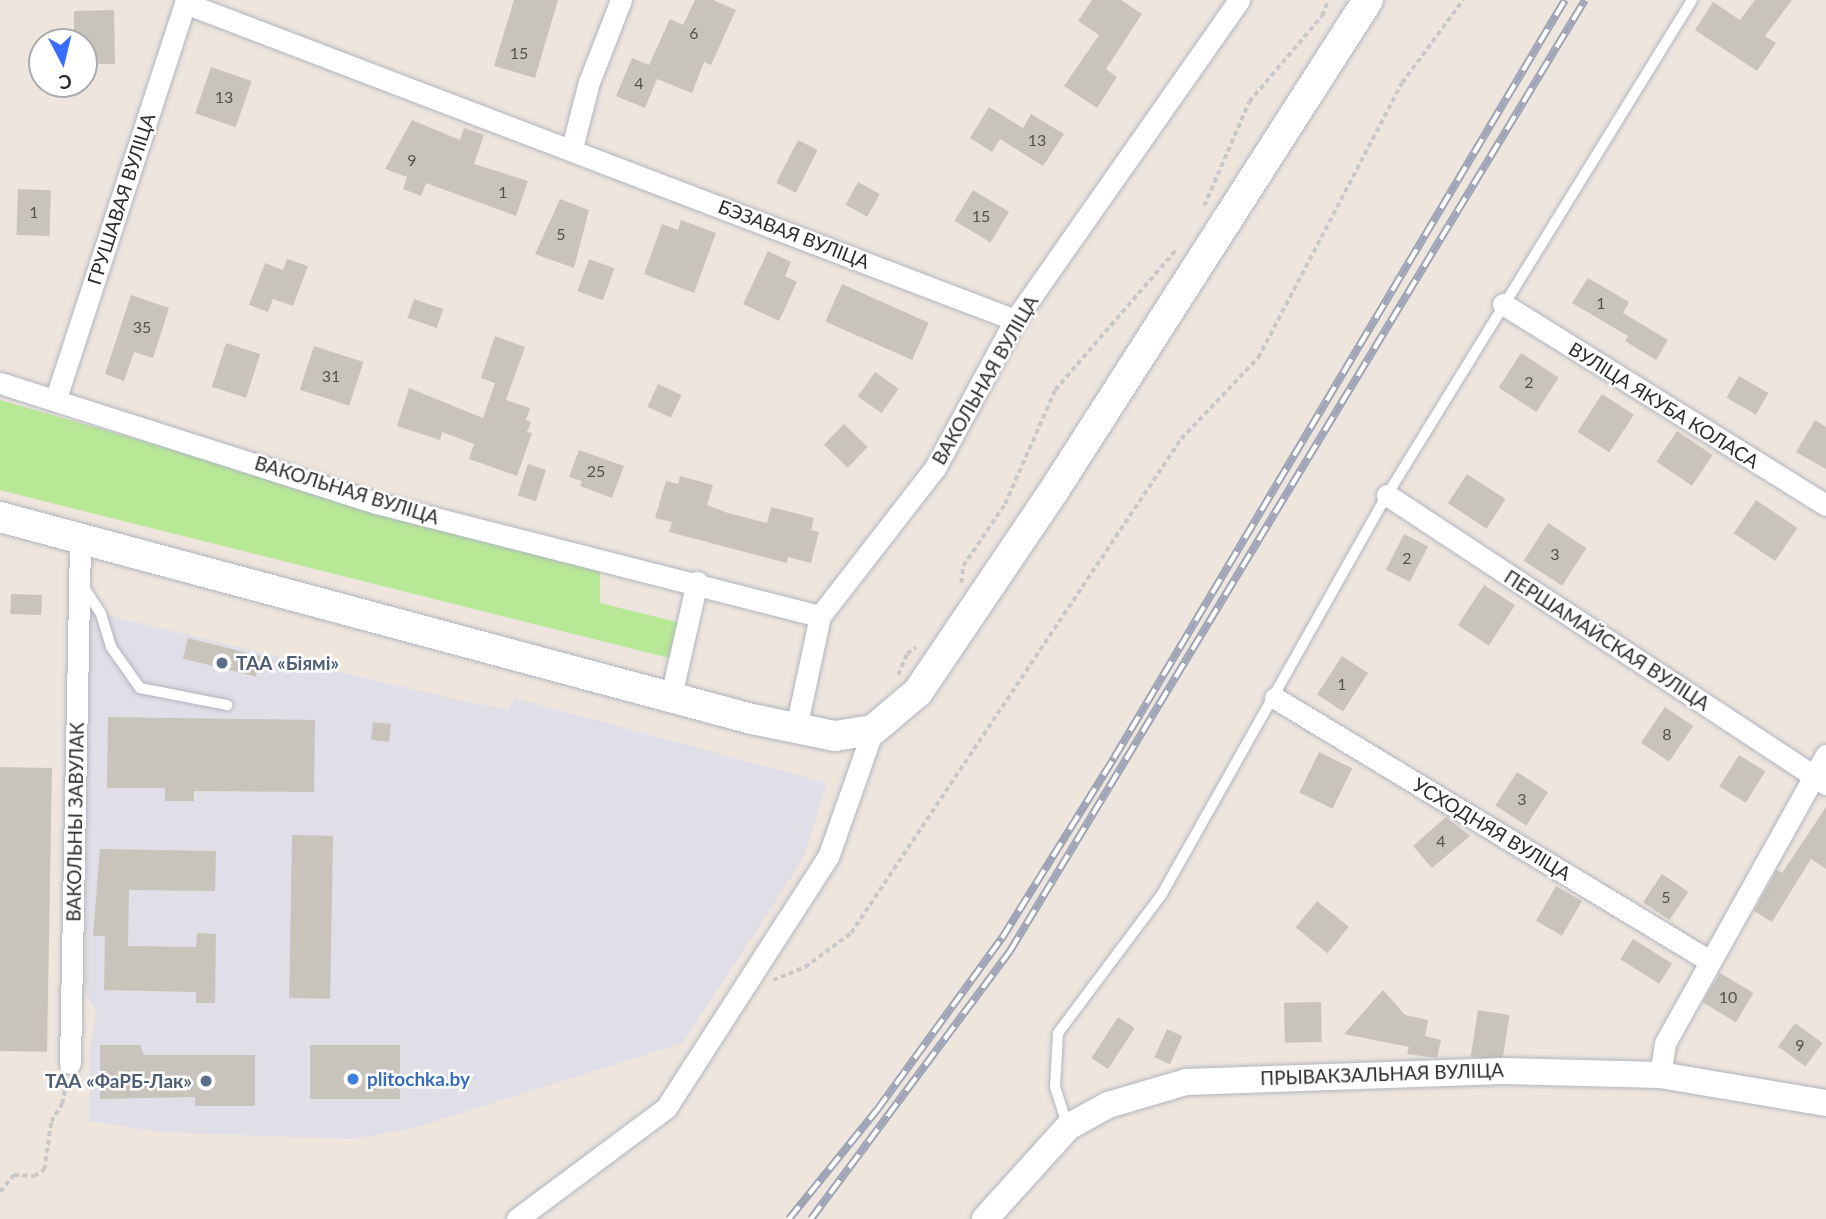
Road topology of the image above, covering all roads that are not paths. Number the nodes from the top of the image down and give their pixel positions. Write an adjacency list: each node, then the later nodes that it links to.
1 (621, 0): 6 (street)
2 (1239, 0): 8 (street, ВАКОЛЬНАЯ ВУЛІЦА)
3 (1368, 0): 22 (main road)
4 (1692, 0): 7 (lane)
5 (186, 1): 6 (street, БЭЗАВАЯ ВУЛІЦА); 10 (street, ГРУШАВАЯ ВУЛІЦА)
6 (572, 148): 8 (street, БЭЗАВАЯ ВУЛІЦА)
7 (1503, 304): 11 (lane); 12 (street, ВУЛІЦА ЯКУБА КОЛАСА)
8 (1015, 320): 17 (street, ВАКОЛЬНАЯ ВУЛІЦА)
9 (0, 383): 10 (street, ВАКОЛЬНАЯ ВУЛІЦА)
10 (56, 398): 16 (street, ВАКОЛЬНАЯ ВУЛІЦА)
11 (1387, 495): 19 (lane); 24 (street, ПЕРШАМАЙСКАЯ ВУЛІЦА)
12 (1826, 505)
13 (0, 517): 14 (main road)
14 (80, 540): 15 (street, ВАКОЛЬНЫ ЗАВУЛАК); 18 (main road)
15 (79, 580): 20 (lane); 26 (street, ВАКОЛЬНЫ ЗАВУЛАК)
16 (698, 582): 17 (street, ВАКОЛЬНАЯ ВУЛІЦА); 18 (street)
17 (820, 616): 21 (street)
18 (671, 696): 21 (main road)
19 (1275, 698): 25 (street, УСХОДНЯЯ ВУЛІЦА); 29 (lane)
20 (227, 705)
21 (796, 728): 22 (main road)
22 (873, 730): 30 (street)
23 (1826, 755): 24 (street)
24 (1820, 780): 25 (street)
25 (1708, 960): 27 (street)
26 (70, 1063)
27 (1660, 1075): 28 (street, ПРЫВАКЗАЛЬНАЯ ВУЛІЦА); 29 (street, ПРЫВАКЗАЛЬНАЯ ВУЛІЦА)
28 (1826, 1103)
29 (1068, 1127): 31 (street, ПРЫВАКЗАЛЬНАЯ ВУЛІЦА)
30 (517, 1219)
31 (985, 1219)

